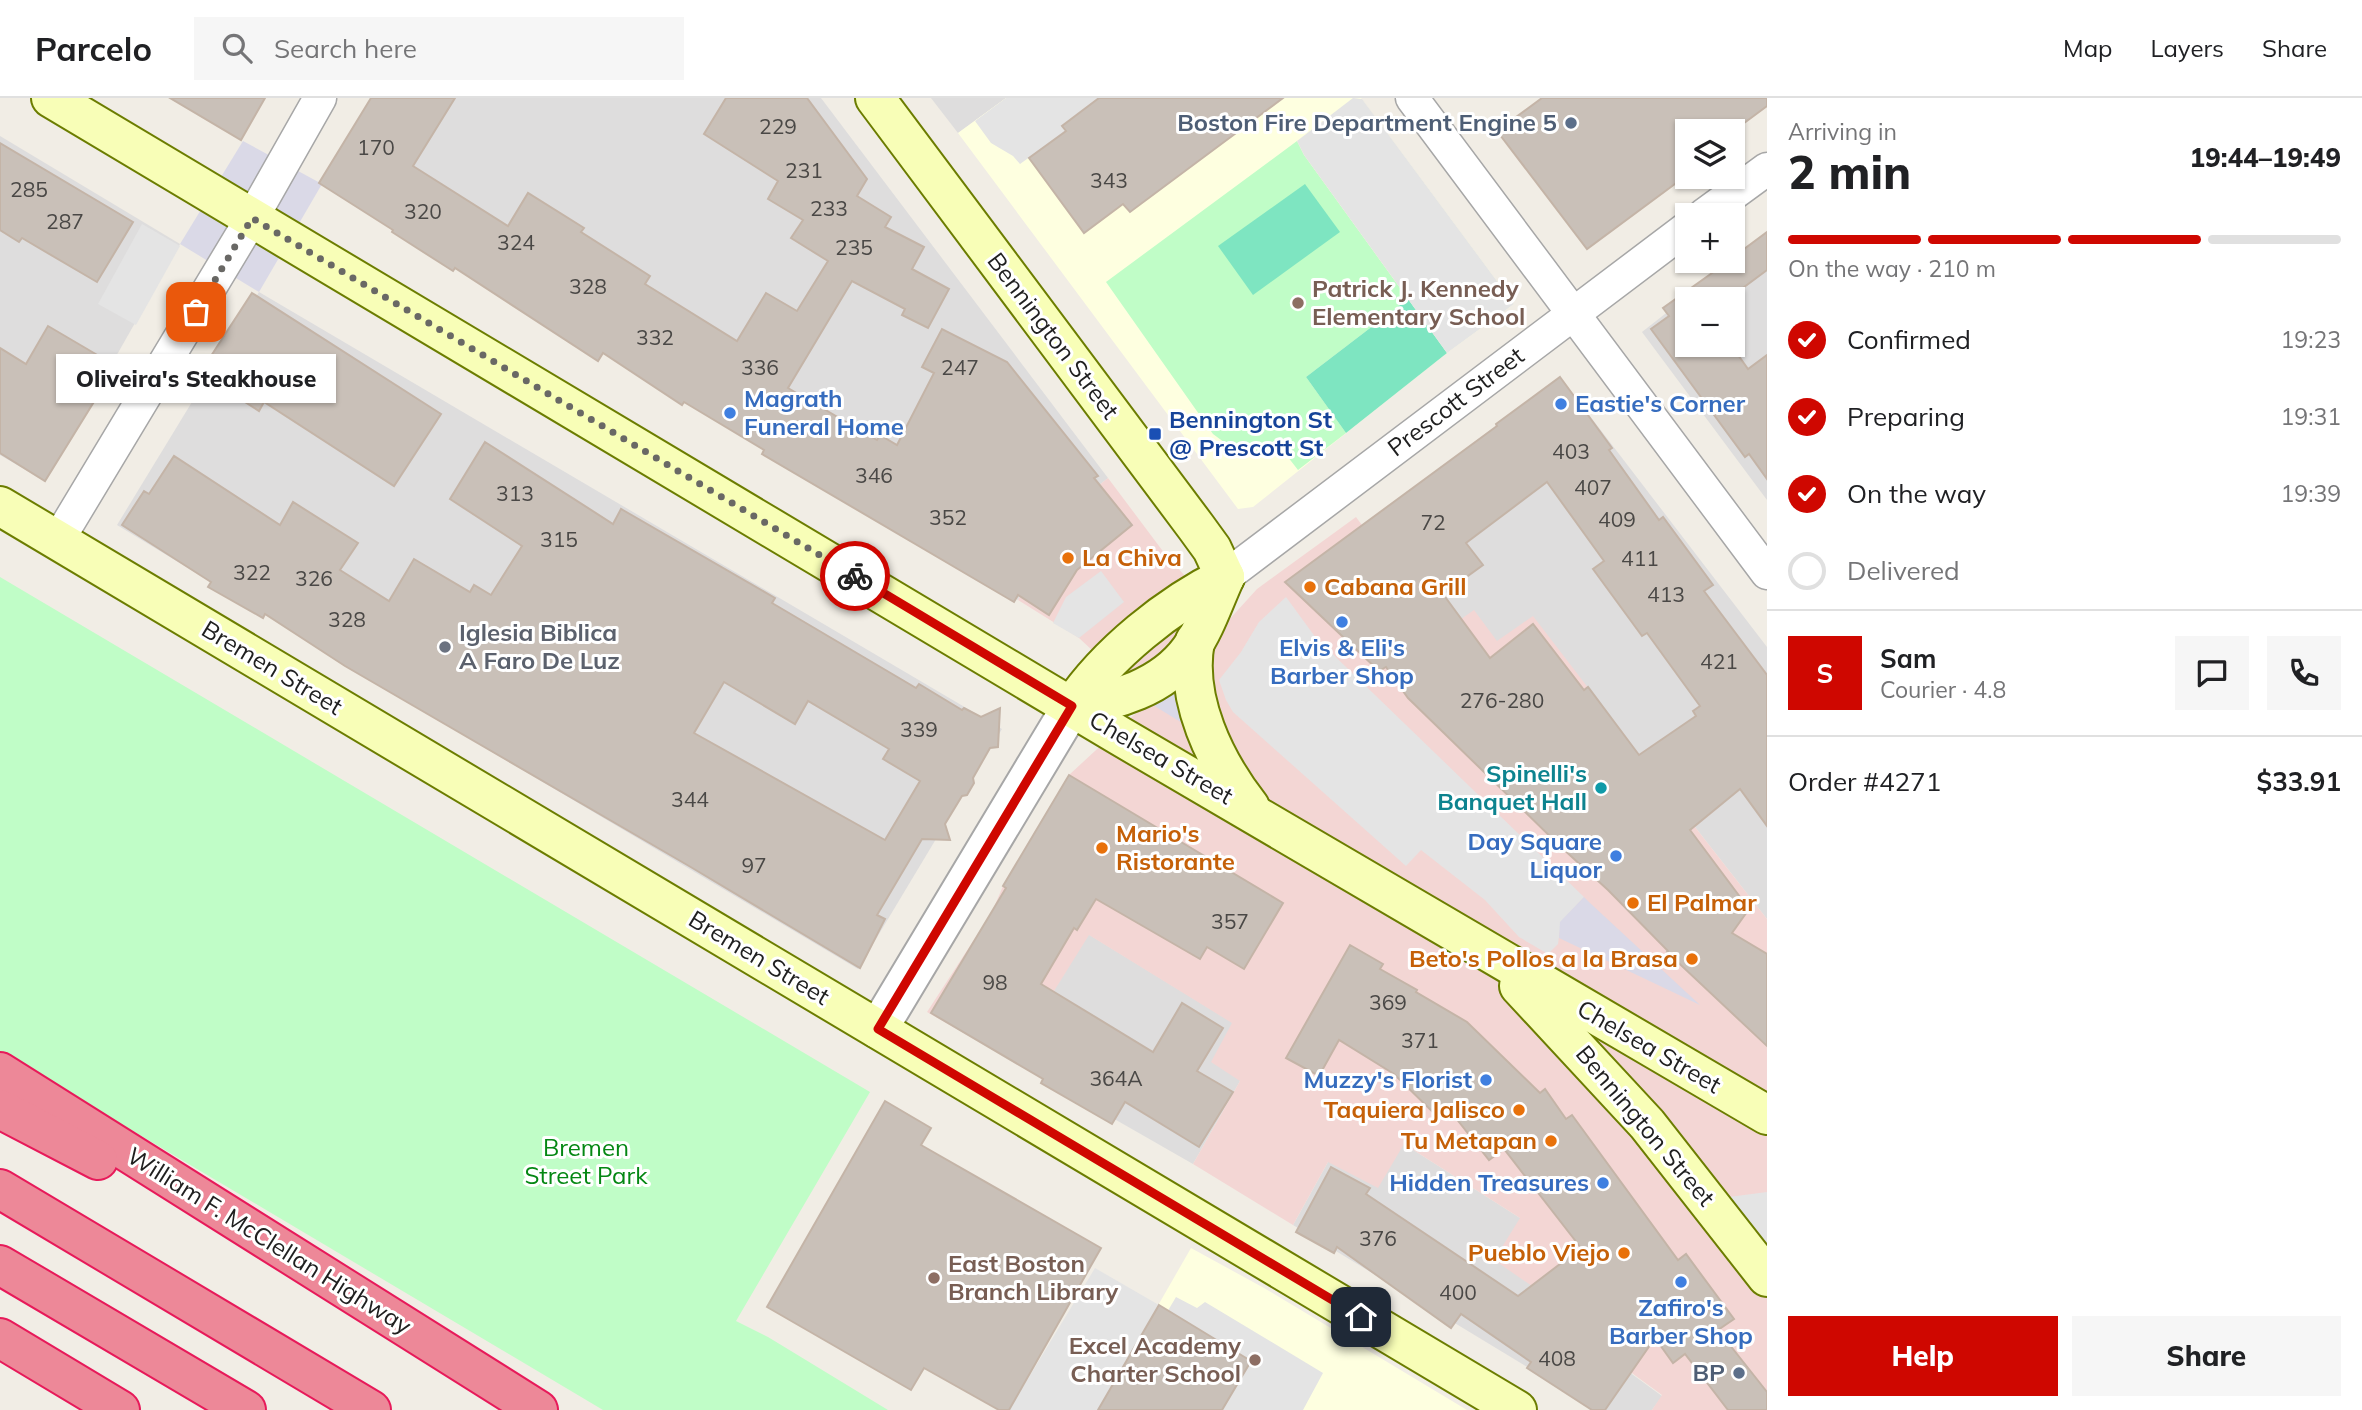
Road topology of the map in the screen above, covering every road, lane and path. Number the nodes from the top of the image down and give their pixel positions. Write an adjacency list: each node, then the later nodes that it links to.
1 (51, 98): 7 (main road, Chelsea Street)
2 (320, 98): 7 (street)
3 (875, 98): 13 (main road, Bennington Street)
4 (1412, 98): 9 (street)
5 (1767, 169): 6 (street)
6 (1720, 203)
7 (252, 218): 11 (street); 15 (main road, Chelsea Street)
8 (1675, 237): 9 (street, Prescott Street)
9 (1573, 313): 12 (street); 13 (street, Prescott Street)
10 (0, 506): 11 (main road, Bremen Street)
11 (58, 540): 18 (main road, Bremen Street)
12 (1767, 573)
13 (1225, 577): 14 (main road, Prescott Street); 15 (main road, Prescott Street)
14 (1195, 641): 15 (main road, Prescott Street); 16 (main road)
15 (1072, 706): 16 (main road, Chelsea Street); 18 (street, Prescott Street)
16 (1254, 812): 17 (main road, Chelsea Street)
17 (1487, 950): 21 (main road, Chelsea Street); 24 (main road, Bennington Street)
18 (878, 1029): 31 (main road, Bremen Street)
19 (0, 1072): 25 (highway, William F. McClellan Highway)
20 (0, 1109): 25 (highway)
21 (1767, 1115)
22 (0, 1189): 29 (highway)
23 (0, 1265): 28 (highway)
24 (1767, 1277)
25 (342, 1287): 30 (highway, William F. McClellan Highway)
26 (0, 1338): 27 (highway)
27 (120, 1410)
28 (246, 1410)
29 (371, 1410)
30 (538, 1410)
31 (1517, 1410)

